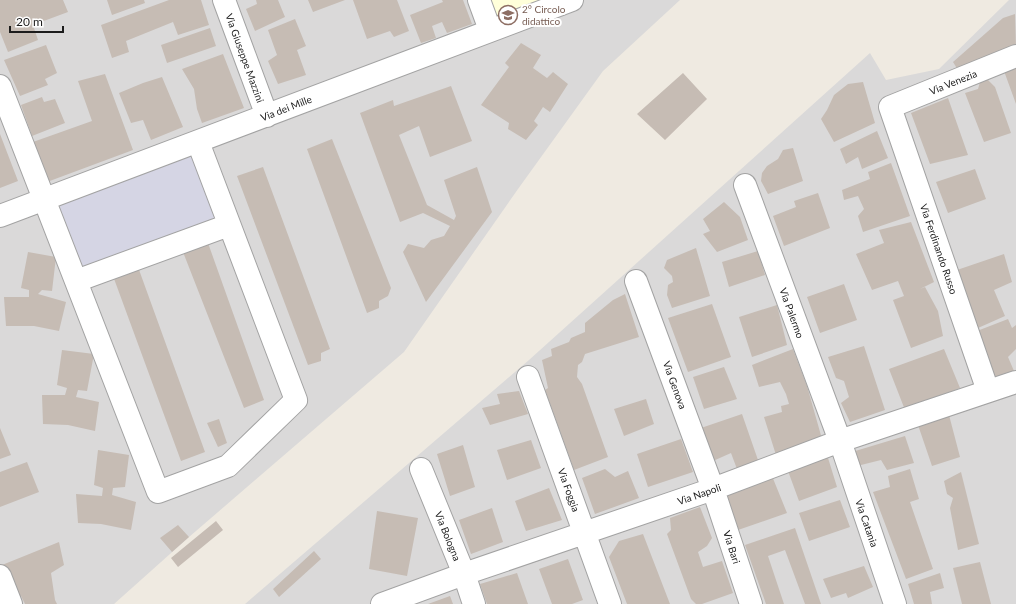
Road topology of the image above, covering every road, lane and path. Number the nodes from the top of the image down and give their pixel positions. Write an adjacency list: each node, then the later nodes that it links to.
1 (224, 0): 8 (street, Via Giuseppe Mazzini)
2 (479, 0): 4 (street)
3 (572, 0): 4 (street, Via dei Mille)
4 (490, 30): 8 (street, Via dei Mille)
5 (1016, 56): 7 (street, Via Venezia)
6 (0, 86): 11 (street)
7 (890, 108): 18 (street, Via Ferdinando Russo)
8 (267, 116): 9 (street, Via dei Mille)
9 (198, 142): 11 (street, Via dei Mille); 13 (street)
10 (745, 185): 19 (street, Via Palermo)
11 (44, 200): 12 (street, Via dei Mille); 14 (street)
12 (0, 216)
13 (229, 225): 14 (street); 14 (street)
14 (76, 281)
15 (636, 281): 21 (street, Via Genova)
16 (528, 377): 22 (street, Via Foggia)
17 (1016, 382): 18 (street, Via Napoli)
18 (988, 391): 19 (street, Via Napoli)
19 (840, 442): 21 (street, Via Napoli); 30 (street, Via Catania)
20 (421, 469): 23 (street, Via Bologna)
21 (713, 489): 22 (street, Via Napoli); 29 (street, Via Bari)
22 (585, 533): 23 (street, Via Napoli); 28 (street, Via Foggia)
23 (464, 574): 26 (street, Via Napoli); 27 (street, Via Bologna)
24 (0, 576): 25 (street)
25 (11, 604)
26 (382, 604)
27 (474, 604)
28 (610, 604)
29 (751, 604)
30 (895, 604)

